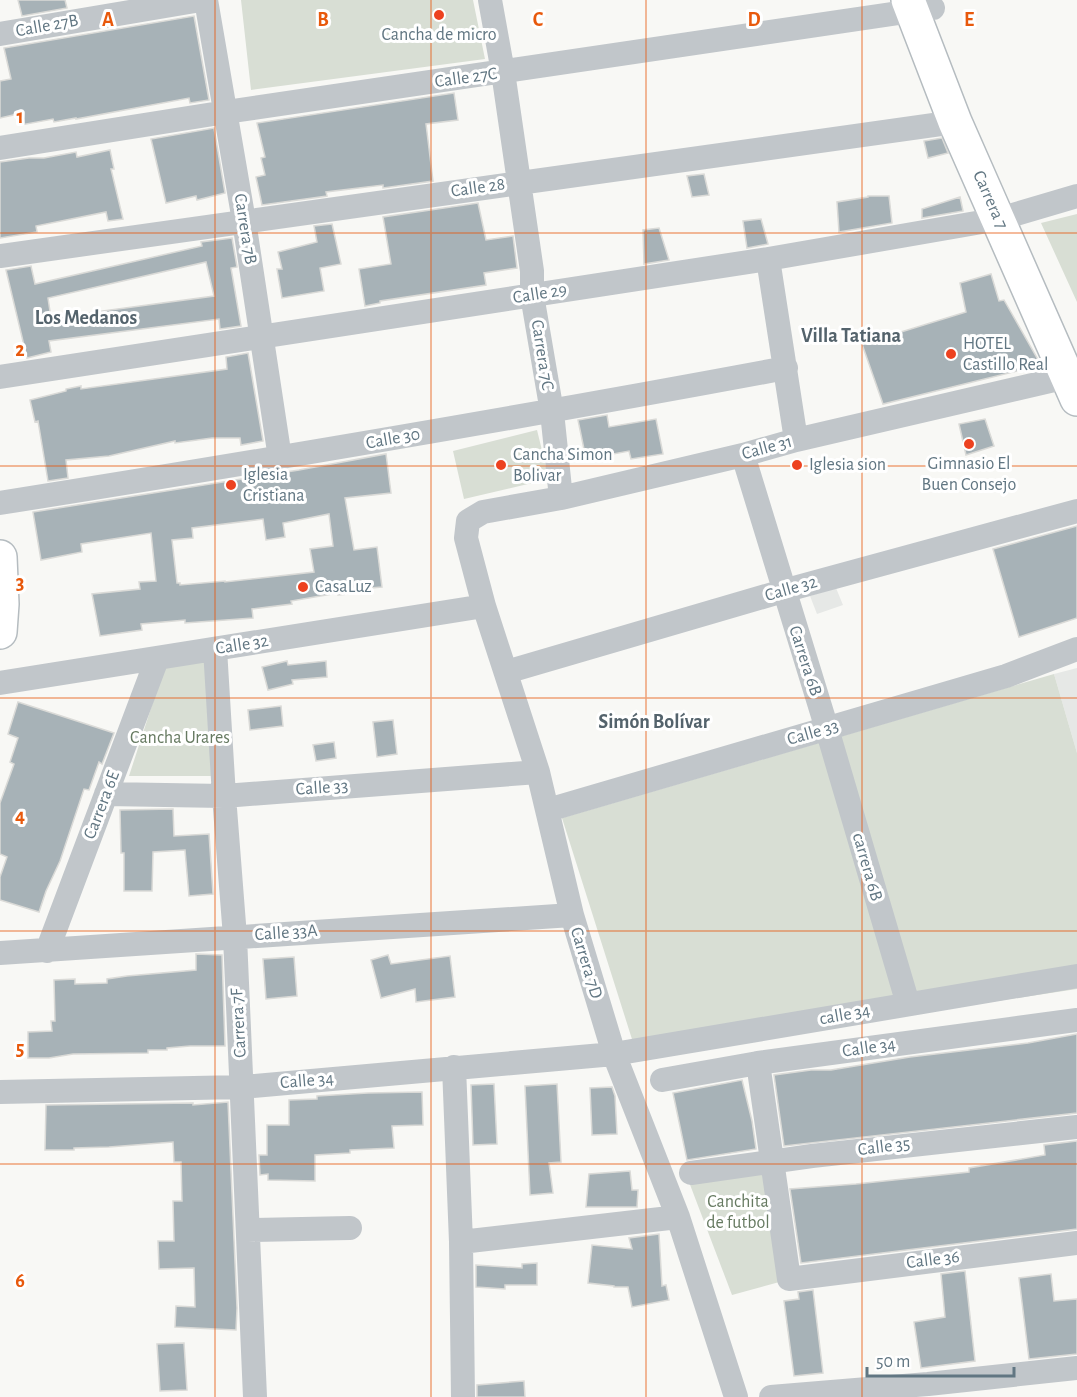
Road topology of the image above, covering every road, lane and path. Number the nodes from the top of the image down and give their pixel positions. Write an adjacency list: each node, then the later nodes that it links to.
1 (201, 0): 6 (street, Calle 27B)
2 (207, 0): 8 (street, Carrera 7B)
3 (490, 0): 7 (street, Carrera 7C)
4 (921, 5): 5 (street, Calle 27C); 9 (main road, Carrera 7); 13 (main road, Carrera 7)
5 (848, 10): 7 (street, Calle 27C)
6 (0, 34)
7 (503, 72): 8 (street, Calle 27C); 11 (street, Carrera 7C)
8 (226, 112): 10 (street, Calle 27C); 14 (street, Carrera 7B)
9 (955, 122): 11 (street, Calle 28); 13 (main road, Carrera 7)
10 (0, 148)
11 (519, 182): 14 (street, Calle 28); 17 (street, Carrera 7C)
12 (1077, 196): 13 (street, Calle 29)
13 (1008, 216): 16 (street, Calle 29); 19 (main road, Carrera 7); 22 (main road, Carrera 7)
14 (244, 221): 15 (street, Calle 28); 18 (street, Carrera 7B)
15 (0, 256)
16 (768, 259): 17 (street, Calle 29); 20 (street)
17 (532, 295): 18 (street, Calle 29); 23 (street, Carrera 7C)
18 (262, 337): 21 (street, Calle 29); 26 (street, Carrera 7B)
19 (1077, 346)
20 (786, 368): 23 (street, Calle 30); 24 (street)
21 (0, 377)
22 (1072, 388): 24 (street, Calle 31)
23 (552, 412): 26 (street, Calle 30); 27 (street, Carrera 7C)
24 (796, 440): 25 (street, Calle 31)
25 (742, 455): 27 (street, Calle 31); 32 (street, Carrera 6B)
26 (280, 458): 28 (street, Calle 30)
27 (561, 498): 30 (street, Calle 31)
28 (0, 503)
29 (1077, 511): 32 (street, Calle 32)
30 (468, 521): 33 (street, Carrera 7D)
31 (0, 557): 34 (main road)
32 (783, 591): 38 (street, Calle 32); 40 (street, Carrera 6B)
33 (484, 606): 35 (street, Calle 32); 38 (street, Carrera 7D)
34 (0, 632)
35 (215, 649): 37 (street, Calle 32); 43 (street, Carrera 7F)
36 (1077, 649): 40 (street, Calle 33)
37 (157, 659): 39 (street, Calle 32); 42 (street, Carrera 6E)
38 (506, 672): 41 (street, Carrera 7D)
39 (0, 683)
40 (827, 729): 44 (street, Calle 33); 50 (street, carrera 6B)
41 (538, 772): 43 (street, Calle 33); 44 (street, Carrera 7D)
42 (106, 794): 43 (street, Calle 33); 47 (street, Carrera 6E)
43 (224, 796): 46 (street, Carrera 7F)
44 (548, 810): 45 (street, Carrera 7D)
45 (572, 915): 46 (street, Calle 33A); 52 (street, Carrera 7D)
46 (235, 937): 47 (street, Calle 33A); 56 (street, Carrera 7F)
47 (47, 951): 48 (street, Calle 33A)
48 (0, 953)
49 (1077, 976): 50 (street, calle 34)
50 (908, 1004): 52 (street, calle 34)
51 (1077, 1020): 53 (street, Calle 34)
52 (614, 1054): 54 (street, Calle 34); 61 (street, Carrera 7D)
53 (758, 1063): 55 (street, Calle 34); 59 (street)
54 (454, 1067): 56 (street, Calle 34); 64 (street)
55 (662, 1080)
56 (242, 1087): 57 (street, Calle 34); 63 (street, Carrera 7F)
57 (0, 1092)
58 (1077, 1127): 59 (street, Calle 35)
59 (773, 1162): 60 (street, Calle 35); 65 (street, Calle 36)
60 (691, 1173)
61 (678, 1217): 64 (street); 70 (street, Carrera 7D)
62 (350, 1228): 63 (street)
63 (248, 1230): 68 (street, Carrera 7F)
64 (461, 1242): 69 (street)
65 (1077, 1243)
66 (1077, 1368): 67 (street)
67 (929, 1390): 71 (street)
68 (255, 1397)
69 (463, 1397)
70 (736, 1397)
71 (771, 1397)

